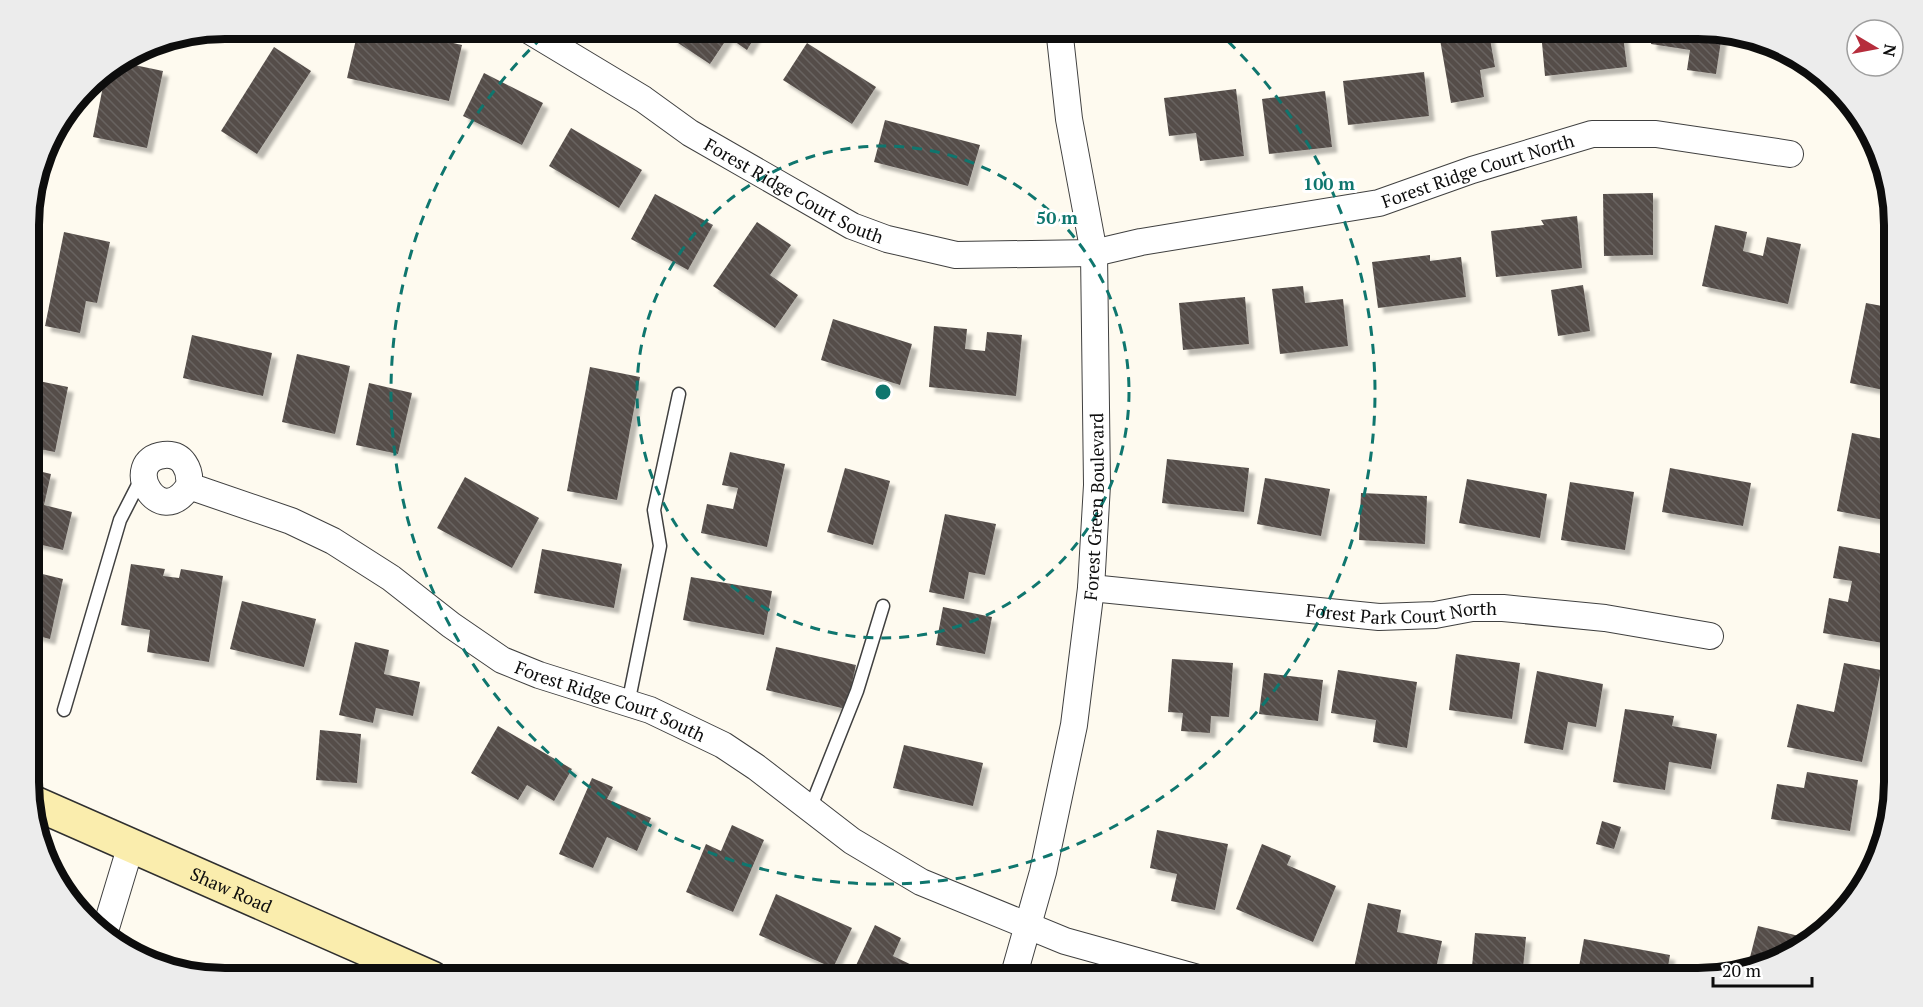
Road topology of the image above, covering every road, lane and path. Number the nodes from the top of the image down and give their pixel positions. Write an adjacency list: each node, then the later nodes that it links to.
1 (543, 39): 4 (street, Forest Ridge Court South)
2 (1060, 39): 4 (street, Forest Green Boulevard)
3 (1790, 154): 4 (street, Forest Ridge Court North)
4 (1094, 253): 7 (street, Forest Green Boulevard)
5 (679, 394): 10 (lane)
6 (145, 470): 10 (street, Forest Ridge Court South); 11 (lane)
7 (1091, 588): 9 (street, Forest Park Court North); 16 (street, Forest Green Boulevard)
8 (883, 606): 13 (lane)
9 (1710, 636)
10 (628, 704): 13 (street, Forest Ridge Court South)
11 (64, 710)
12 (41, 806): 14 (main road, Shaw Road)
13 (810, 809): 16 (street, Forest Ridge Court South)
14 (131, 845): 15 (street); 17 (main road, Shaw Road)
15 (107, 926)
16 (1029, 926): 18 (street, Forest Green Boulevard); 19 (street, Forest Ridge Court South)
17 (409, 968)
18 (1016, 968)
19 (1162, 968)

